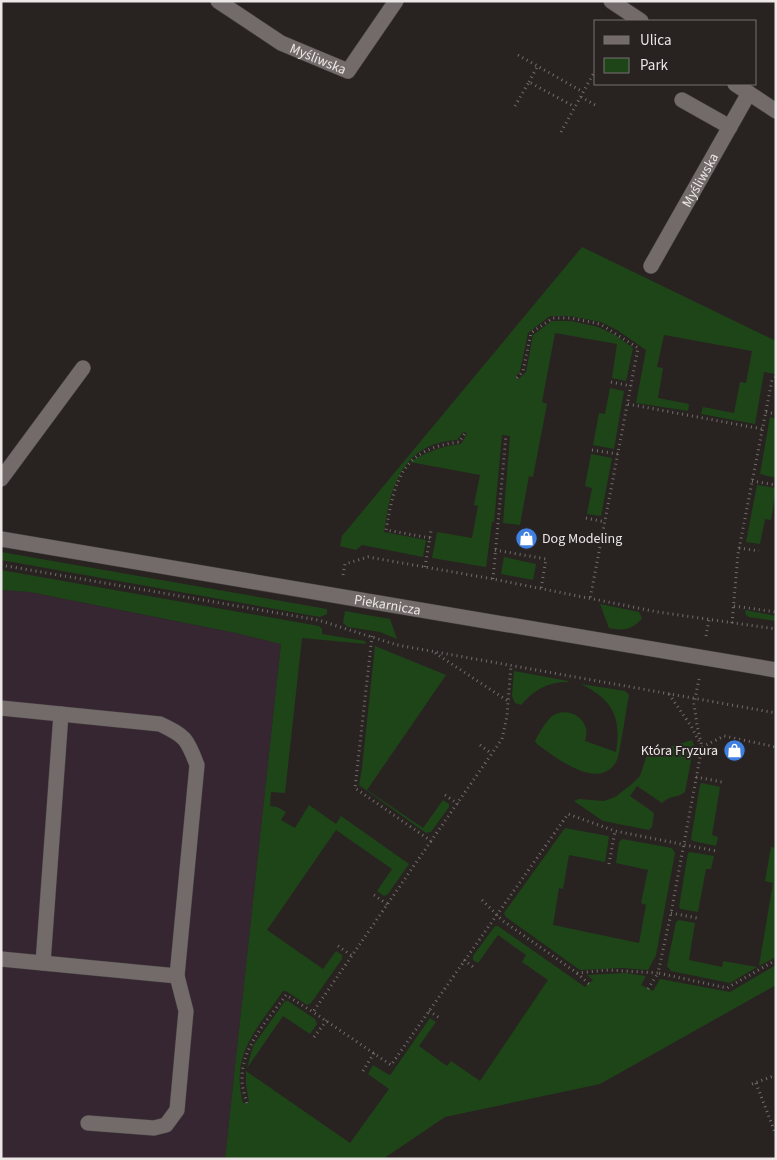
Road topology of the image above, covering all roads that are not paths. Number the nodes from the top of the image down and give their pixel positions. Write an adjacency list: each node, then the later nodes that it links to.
1 (218, 1): 2 (street, Myśliwska)
2 (396, 1)
3 (611, 1): 4 (street)
4 (640, 20)
5 (737, 85): 6 (street)
6 (749, 93): 8 (street); 9 (street, Myśliwska)
7 (682, 100): 9 (street)
8 (776, 111)
9 (730, 127): 10 (street, Myśliwska)
10 (651, 266)
11 (83, 368): 12 (street)
12 (1, 479)
13 (1, 539): 14 (street, Piekarnicza)
14 (776, 670)
15 (1, 708): 16 (street)
16 (61, 714): 18 (street); 19 (street)
17 (1, 959): 18 (street)
18 (43, 963): 19 (street)
19 (177, 976): 20 (street)
20 (88, 1122)

